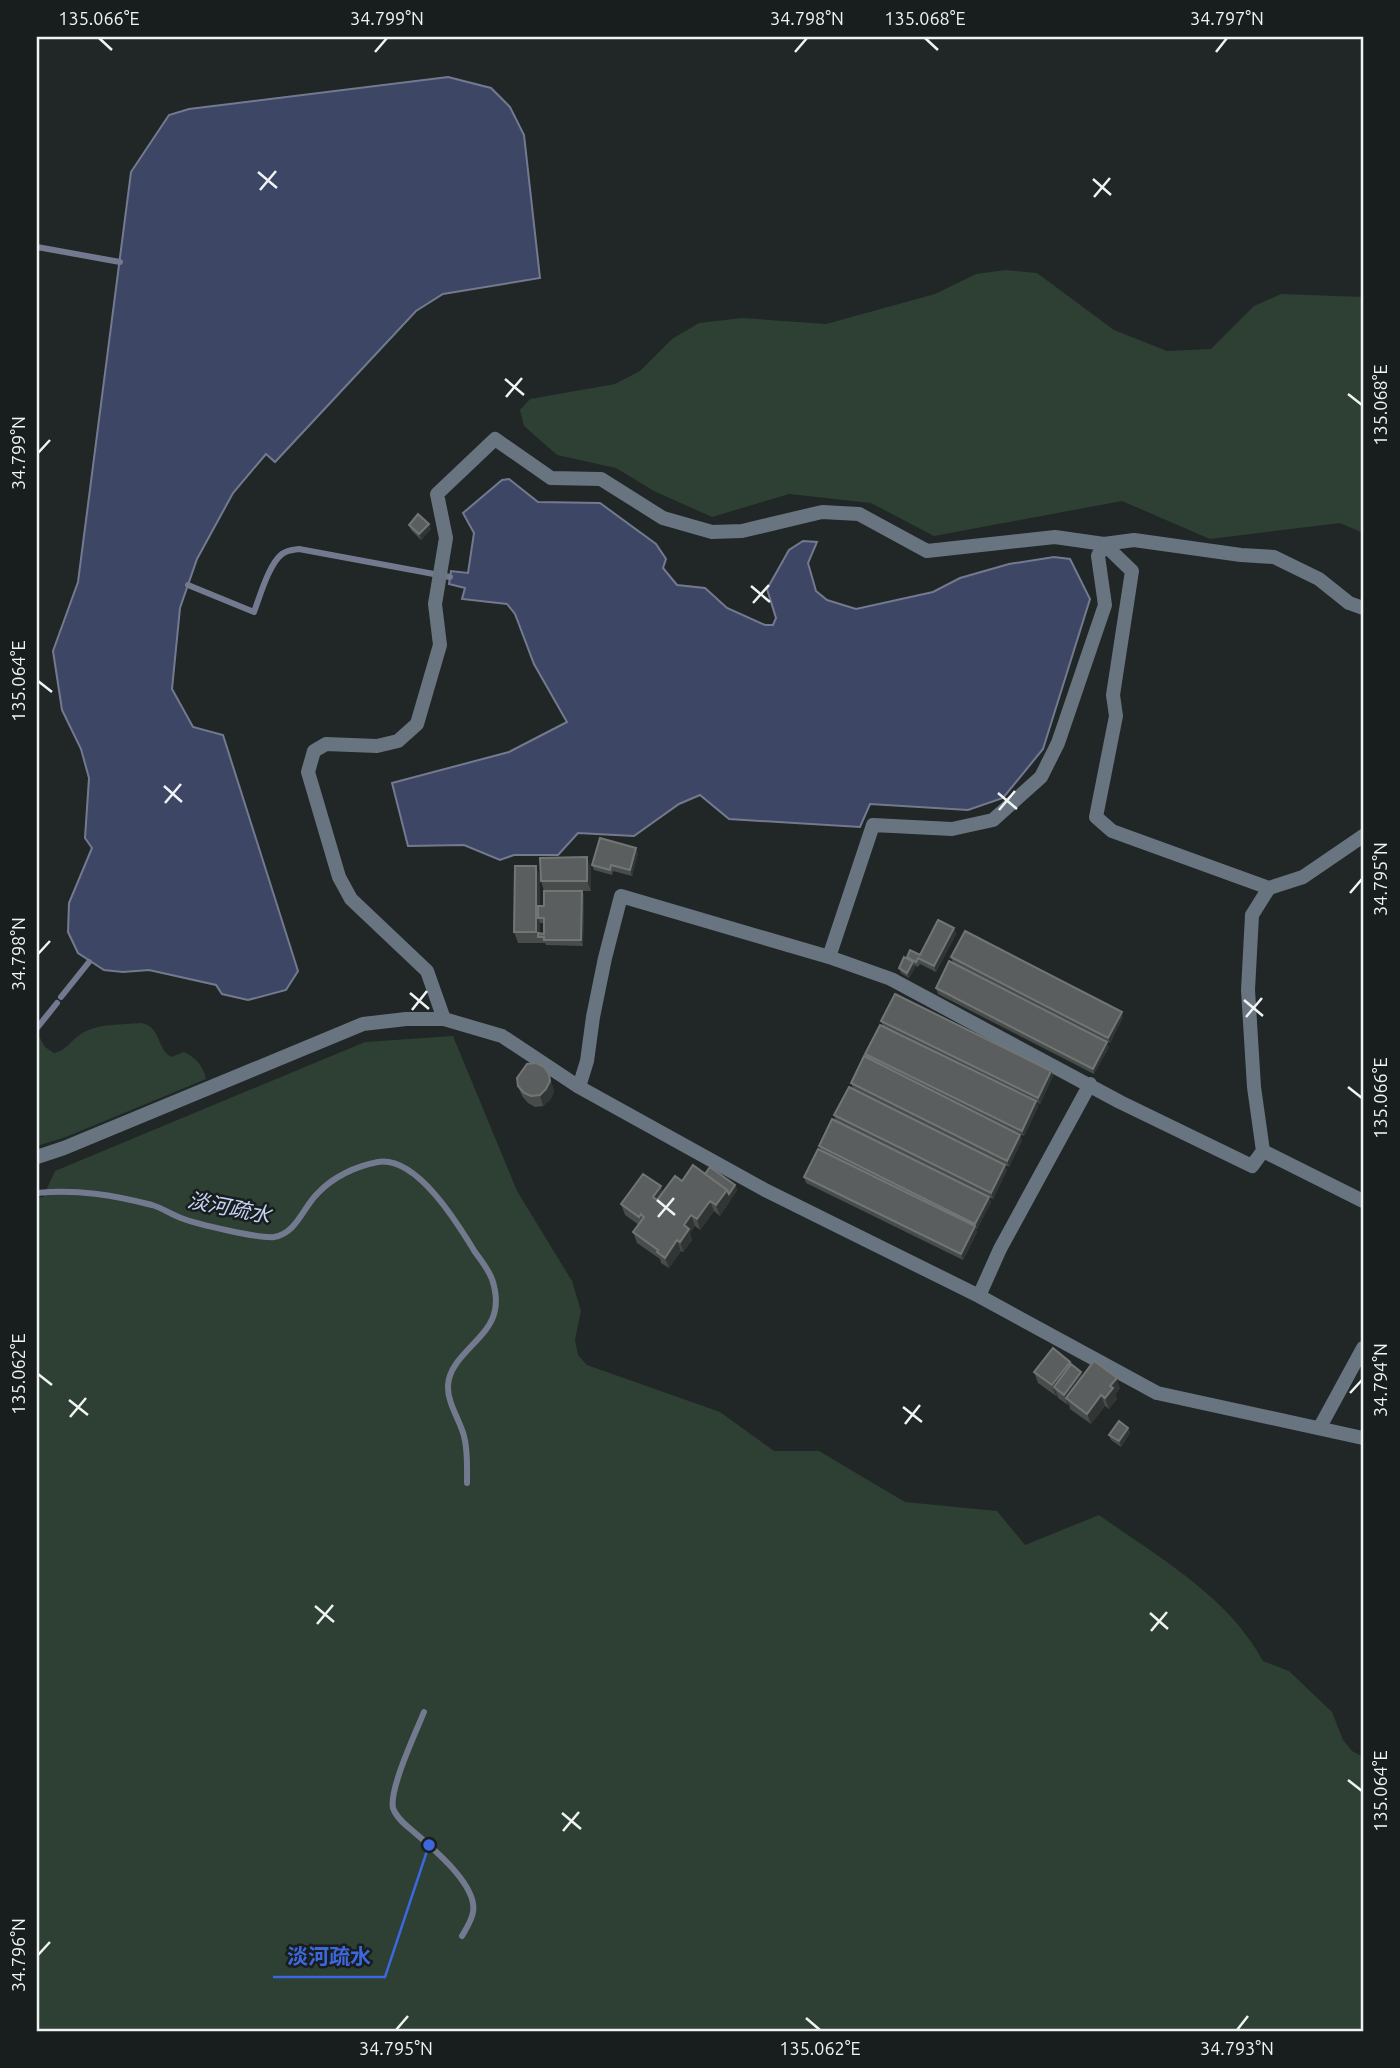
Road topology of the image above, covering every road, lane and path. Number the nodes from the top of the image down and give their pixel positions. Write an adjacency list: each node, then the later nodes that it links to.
1 (1104, 544): 2 (street); 4 (street); 5 (street); 6 (street)
2 (1363, 608)
3 (1363, 836): 4 (street)
4 (1269, 888): 9 (street)
5 (829, 957): 7 (street); 8 (street)
6 (444, 1019): 8 (street); 10 (street)
7 (1090, 1084): 9 (street); 12 (street)
8 (579, 1087): 12 (street)
9 (1263, 1151): 11 (street)
10 (37, 1157)
11 (1363, 1200)
12 (979, 1296): 14 (street)
13 (1363, 1348): 14 (street)
14 (1320, 1427): 15 (street)
15 (1363, 1438)

